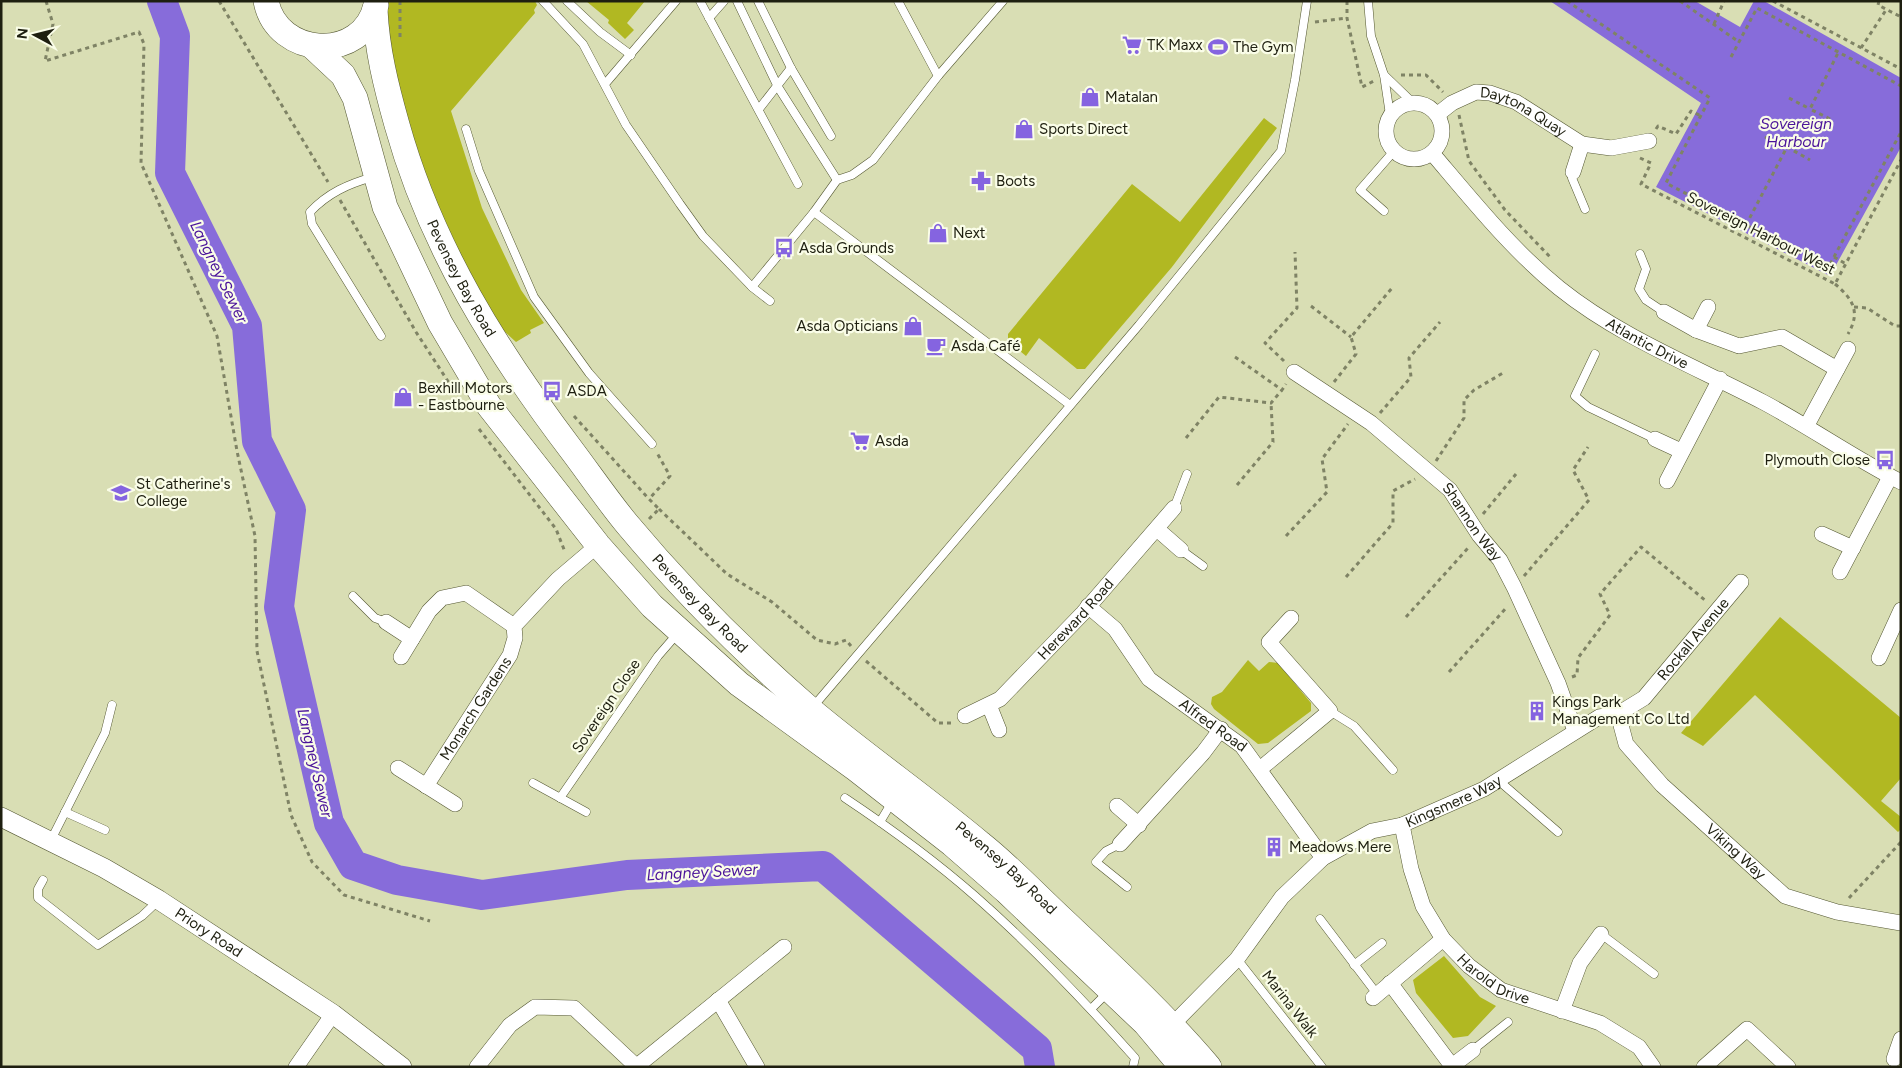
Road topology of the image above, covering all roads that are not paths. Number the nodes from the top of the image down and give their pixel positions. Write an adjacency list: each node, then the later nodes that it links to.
1 (266, 1): 15 (main road)
2 (543, 1): 20 (lane)
3 (567, 1): 16 (lane)
4 (676, 1): 16 (lane)
5 (700, 1): 14 (lane)
6 (724, 1): 14 (lane)
7 (736, 1): 21 (lane)
8 (758, 1): 17 (lane)
9 (898, 1): 19 (lane)
10 (1003, 1): 19 (lane)
11 (1307, 1): 51 (lane)
12 (1368, 1): 18 (lane)
13 (376, 6): 15 (main road); 80 (main road, Pevensey Bay Road)
14 (708, 18): 23 (lane)
15 (313, 47): 33 (main road, Pevensey Bay Road)
16 (631, 55): 20 (lane)
17 (791, 68): 21 (lane); 27 (lane)
18 (1384, 75): 22 (lane); 25 (lane)
19 (938, 76): 34 (lane)
20 (605, 84): 40 (lane)
21 (778, 87): 23 (lane); 34 (lane)
22 (1412, 102): 24 (street); 25 (street)
23 (759, 109): 35 (lane)
24 (1438, 114): 29 (street, Daytona Quay); 31 (street)
25 (1390, 115): 30 (street)
26 (466, 129): 54 (lane)
27 (831, 136)
28 (1649, 142): 29 (street, Daytona Quay)
29 (1582, 144): 32 (street, Daytona Quay)
30 (1394, 151): 31 (street); 37 (lane)
31 (1432, 154): 50 (street, Atlantic Drive)
32 (1573, 172): 36 (lane)
33 (375, 176): 45 (lane); 62 (main road, Pevensey Bay Road)
34 (837, 180): 38 (lane)
35 (798, 184)
36 (1585, 210)
37 (1384, 211)
38 (814, 212): 40 (lane); 51 (lane)
39 (1640, 254): 43 (lane)
40 (752, 287): 41 (lane)
41 (770, 301)
42 (1708, 307): 44 (street)
43 (1664, 312): 44 (street)
44 (1696, 330): 48 (street)
45 (381, 336)
46 (1848, 349): 48 (street)
47 (1595, 354): 53 (lane)
48 (1837, 368): 52 (street)
49 (1294, 372): 86 (street, Shannon Way)
50 (1720, 379): 52 (street, Atlantic Drive); 55 (street)
51 (1070, 405): 80 (lane)
52 (1807, 425): 57 (street, Atlantic Drive)
53 (1655, 438): 55 (street)
54 (652, 444)
55 (1681, 452): 58 (street)
56 (1186, 474): 59 (lane)
57 (1896, 479): 63 (street)
58 (1667, 481)
59 (1174, 508): 60 (street, Hereward Road)
60 (1157, 529): 64 (street); 69 (street, Hereward Road)
61 (1822, 534): 63 (street)
62 (598, 545): 73 (street); 74 (main road, Pevensey Bay Road)
63 (1853, 548): 66 (street)
64 (1181, 550): 65 (lane)
65 (1203, 566)
66 (1840, 572)
67 (1742, 582): 82 (street, Rockall Avenue)
68 (353, 596): 72 (lane)
69 (1088, 606): 79 (street, Hereward Road); 84 (street, Alfred Road)
70 (1901, 610): 77 (street)
71 (1291, 618): 81 (street)
72 (386, 622): 75 (street)
73 (514, 626): 75 (street); 92 (street, Monarch Gardens)
74 (679, 632): 93 (lane, Sovereign Close); 95 (main road, Pevensey Bay Road)
75 (412, 639): 76 (street)
76 (402, 657)
77 (1879, 658)
78 (112, 705): 98 (lane)
79 (989, 705): 83 (street, Hereward Road); 85 (street)
80 (810, 709): 129 (main road, Pevensey Bay Road)
81 (1330, 711): 88 (street); 89 (lane)
82 (1618, 714): 86 (street, Kingsmere Way); 113 (street, Viking Way)
83 (966, 716)
84 (1221, 729): 88 (street, Alfred Road); 102 (street)
85 (999, 730)
86 (1575, 731): 90 (street, Kingsmere Way)
87 (398, 768): 92 (street)
88 (1260, 769): 108 (street, Alfred Road)
89 (1393, 770)
90 (1498, 780): 103 (street, Kingsmere Way); 105 (lane)
91 (533, 783): 93 (lane)
92 (426, 786): 96 (street)
93 (560, 798): 99 (lane)
94 (845, 798): 101 (lane)
95 (895, 799): 101 (lane); 122 (main road, Pevensey Bay Road)
96 (455, 804)
97 (1117, 806): 102 (street)
98 (65, 812): 104 (lane); 106 (lane)
99 (586, 812)
100 (1, 817): 106 (street, Priory Road)
101 (880, 822): 125 (lane)
102 (1139, 825): 107 (street)
103 (1402, 825): 108 (street, Kingsmere Way); 115 (street, Harold Drive)
104 (105, 830)
105 (1558, 832)
106 (50, 842): 111 (street, Priory Road)
107 (1120, 844): 110 (lane)
108 (1323, 858): 118 (street, Kingsmere Way)
109 (43, 880): 111 (lane)
110 (1127, 887)
111 (159, 900): 127 (street, Priory Road)
112 (1320, 919): 119 (lane)
113 (1901, 923)
114 (1601, 934): 120 (lane); 126 (street)
115 (1443, 939): 121 (street); 126 (street, Harold Drive)
116 (1382, 943): 119 (lane)
117 (784, 947): 124 (street)
118 (1237, 959): 129 (street, Kingsmere Way); 141 (lane, Marina Walk)
119 (1354, 965): 123 (lane)
120 (1654, 974)
121 (1390, 983): 123 (street); 131 (street)
122 (1110, 990): 125 (lane); 139 (main road, Pevensey Bay Road)
123 (1375, 996)
124 (718, 1000): 133 (street); 137 (street)
125 (1091, 1009): 138 (lane)
126 (1562, 1011): 142 (street, Harold Drive)
127 (333, 1014): 134 (street); 135 (street, Priory Road)
128 (1508, 1022): 131 (lane)
129 (1172, 1025): 140 (main road, Pevensey Bay Road)
130 (1901, 1039): 132 (street)
131 (1473, 1050)
132 (1894, 1059)
133 (637, 1066): 136 (street)
134 (296, 1067)
135 (402, 1067)
136 (478, 1067)
137 (757, 1067)
138 (1133, 1067)
139 (1182, 1067)
140 (1208, 1067)
141 (1322, 1067)
142 (1653, 1067)
143 (1704, 1067): 144 (street)
144 (1788, 1067)

